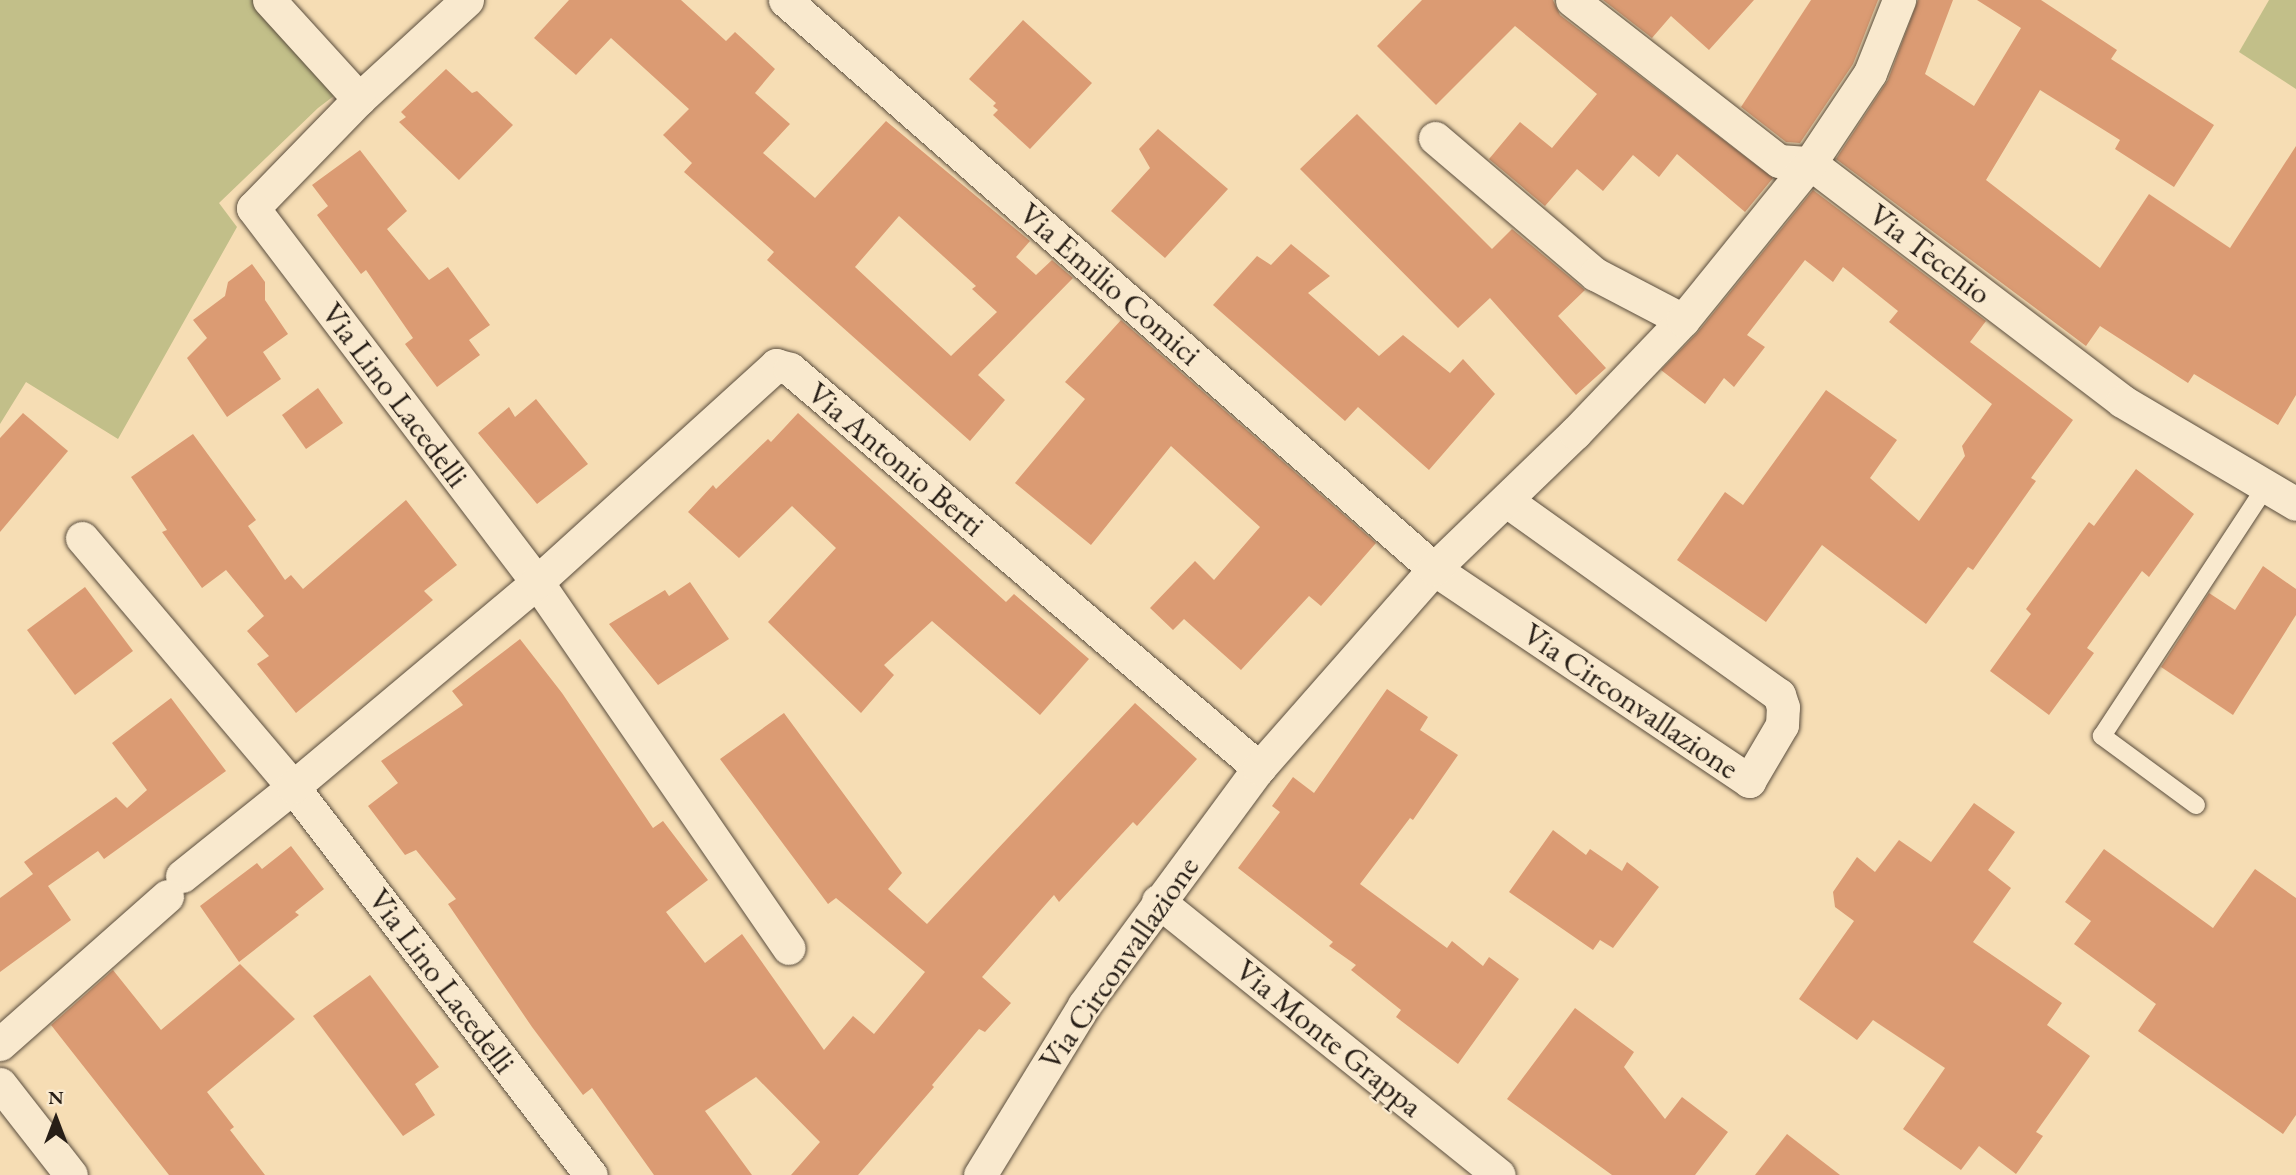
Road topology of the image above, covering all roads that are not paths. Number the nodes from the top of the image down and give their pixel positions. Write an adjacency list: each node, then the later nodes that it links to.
1 (269, 0): 6 (street)
2 (467, 0): 6 (street)
3 (785, 0): 14 (street, Via Emilio Comici)
4 (1572, 0): 8 (street, Via Tecchio)
5 (1899, 0): 8 (street, Via Circonvallazione)
6 (359, 99): 15 (street, Via Lino Lacedelli)
7 (1435, 138): 9 (street)
8 (1810, 163): 9 (street, Via Circonvallazione); 10 (street, Via Tecchio)
9 (1683, 320): 11 (street, Via Circonvallazione)
10 (2266, 486): 12 (street, Via Tecchio); 18 (lane)
11 (1506, 500): 14 (street, Via Circonvallazione); 14 (street, Via Circonvallazione)
12 (2296, 504)
13 (82, 538): 17 (street, Via Lino Lacedelli)
14 (1434, 569): 16 (street, Via Circonvallazione)
15 (537, 582): 16 (street, Via Antonio Berti); 17 (street); 20 (street, Via Lino Lacedelli)
16 (1259, 768): 19 (street, Via Circonvallazione)
17 (293, 788): 21 (street); 24 (street, Via Lino Lacedelli)
18 (2196, 806)
19 (1158, 901): 25 (street, Via Circonvallazione); 26 (street, Via Monte Grappa)
20 (789, 948)
21 (0, 1044)
22 (6, 1105): 23 (street)
23 (71, 1175)
24 (591, 1175)
25 (979, 1175)
26 (1499, 1175)

